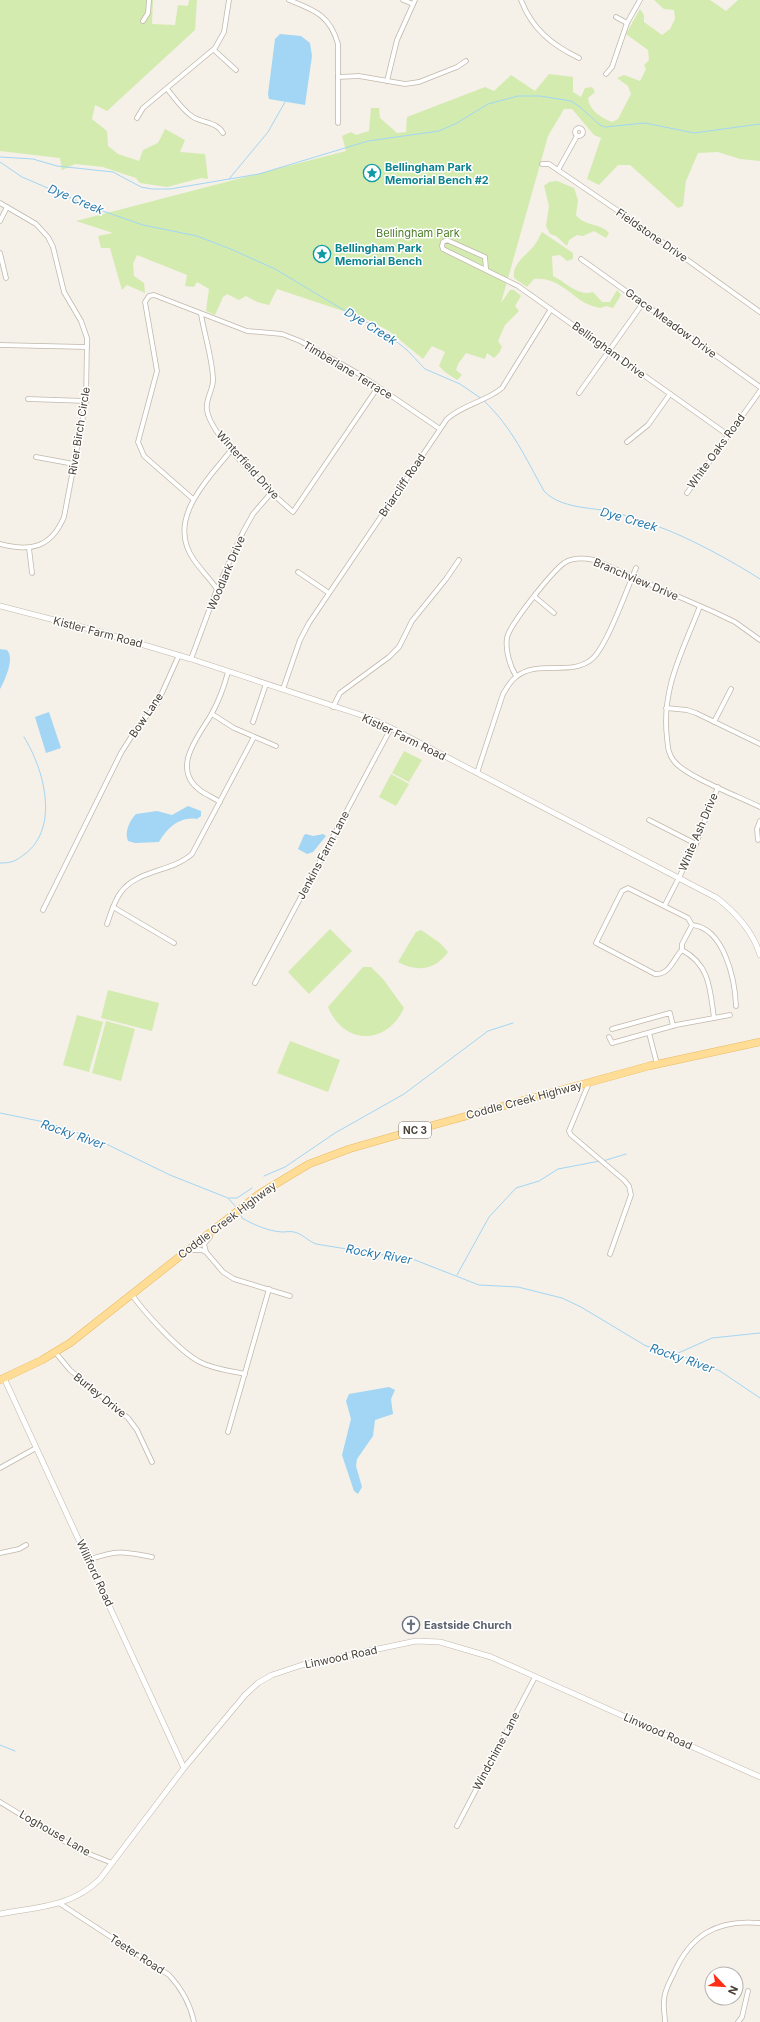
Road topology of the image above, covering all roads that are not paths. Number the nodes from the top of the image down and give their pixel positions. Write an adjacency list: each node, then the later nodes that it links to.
1 (149, 0): 9 (street)
2 (229, 0): 11 (street)
3 (289, 0): 16 (street)
4 (403, 0): 7 (street)
5 (521, 0): 12 (street)
6 (640, 0): 10 (street)
7 (414, 2): 17 (street)
8 (616, 17): 10 (street)
9 (143, 21)
10 (628, 23): 15 (street)
11 (214, 50): 14 (street); 18 (street)
12 (580, 58)
13 (466, 61): 17 (street)
14 (236, 70)
15 (606, 74)
16 (338, 76): 17 (street); 20 (street)
17 (387, 82)
18 (167, 88): 19 (street); 21 (street)
19 (137, 118)
20 (338, 123)
21 (223, 133)
22 (577, 136): 24 (street)
23 (542, 164): 24 (street, Fieldstone Drive)
24 (558, 170): 34 (street, Fieldstone Drive)
25 (0, 203): 26 (street, River Birch Circle)
26 (7, 207): 27 (street); 37 (street, River Birch Circle)
27 (0, 221)
28 (0, 253): 31 (street)
29 (581, 259): 32 (street, Grace Meadow Drive)
30 (486, 269): 30 (street, Bellingham Drive); 33 (street, Bellingham Drive)
31 (6, 278)
32 (643, 303): 38 (street); 40 (street, Grace Meadow Drive)
33 (551, 309): 38 (street, Bellingham Drive); 46 (street, Briarcliff Road)
34 (760, 312)
35 (201, 314): 39 (street, Timberlane Terrace); 49 (street, Winterfield Drive); 54 (street, Timberlane Terrace)
36 (0, 345): 37 (street)
37 (87, 347): 45 (street, River Birch Circle)
38 (610, 350): 42 (street); 43 (street, Bellingham Drive)
39 (378, 387): 46 (street, Timberlane Terrace); 52 (street, Winterfield Drive)
40 (760, 387)
41 (760, 391): 47 (street, White Oaks Road)
42 (579, 393)
43 (670, 394): 47 (street, Bellingham Drive); 48 (street)
44 (28, 400): 45 (street)
45 (86, 401): 51 (street, River Birch Circle)
46 (440, 429): 63 (street, Briarcliff Road)
47 (728, 435): 53 (street, White Oaks Road)
48 (627, 442)
49 (232, 449): 52 (street, Winterfield Drive); 54 (street)
50 (36, 457): 51 (street)
51 (74, 464): 56 (street, River Birch Circle)
52 (271, 493): 62 (street, Woodlark Drive)
53 (687, 493)
54 (193, 499): 62 (street)
55 (0, 544): 56 (street)
56 (29, 548): 60 (street)
57 (459, 560): 76 (street)
58 (636, 568): 61 (street)
59 (298, 572): 63 (street)
60 (32, 573)
61 (632, 577): 64 (street, Branchview Drive); 66 (street, Branchview Drive); 72 (street)
62 (217, 589): 70 (street, Woodlark Drive)
63 (329, 593): 74 (street, Briarcliff Road)
64 (535, 597): 67 (street); 72 (street, Branchview Drive)
65 (0, 606): 69 (street, Kistler Farm Road)
66 (700, 606): 68 (street, Branchview Drive); 77 (street)
67 (554, 613)
68 (760, 640)
69 (179, 656): 70 (street, Kistler Farm Road); 96 (street, Bow Lane)
70 (191, 659): 71 (street, Kistler Farm Road)
71 (228, 672): 73 (street, Kistler Farm Road); 78 (street)
72 (516, 676): 85 (street)
73 (266, 684): 74 (street, Kistler Farm Road); 79 (street)
74 (283, 689): 76 (street, Kistler Farm Road)
75 (731, 689): 80 (street)
76 (333, 707): 81 (street, Kistler Farm Road)
77 (666, 708): 80 (street); 86 (street)
78 (212, 714): 82 (street); 87 (street)
79 (253, 722)
80 (714, 722): 83 (street)
81 (391, 728): 85 (street, Kistler Farm Road); 102 (street, Jenkins Farm Lane)
82 (254, 736): 84 (street); 87 (street)
83 (760, 744)
84 (276, 746)
85 (477, 773): 93 (street, Kistler Farm Road)
86 (718, 787): 88 (street); 92 (street, White Ash Drive)
87 (220, 802): 95 (street)
88 (760, 807)
89 (649, 820): 92 (street)
90 (760, 820): 91 (street)
91 (758, 840)
92 (696, 844): 93 (street, White Ash Drive)
93 (678, 878): 94 (street, White Ash Drive); 101 (street, Kistler Farm Road)
94 (664, 905): 98 (street); 100 (street)
95 (113, 907): 97 (street); 99 (street)
96 (43, 910)
97 (107, 924)
98 (692, 925): 100 (street); 103 (street)
99 (174, 942)
100 (682, 950): 105 (street)
101 (760, 955)
102 (255, 982)
103 (736, 1006)
104 (730, 1015): 105 (street)
105 (714, 1018): 106 (street)
106 (673, 1026): 107 (street); 108 (street)
107 (612, 1029)
108 (649, 1033): 109 (street); 111 (street)
109 (609, 1037)
110 (760, 1042): 111 (main road, Coddle Creek Highway / NC 3)
111 (658, 1064): 112 (main road, Coddle Creek Highway / NC 3)
112 (590, 1082): 113 (main road, Coddle Creek Highway / NC 3); 116 (street)
113 (214, 1229): 114 (main road, Coddle Creek Highway / NC 3); 115 (street)
114 (187, 1250): 115 (street); 118 (main road, Coddle Creek Highway / NC 3)
115 (206, 1252): 117 (street)
116 (610, 1254)
117 (269, 1290): 119 (street); 121 (street)
118 (132, 1295): 120 (main road, Coddle Creek Highway / NC 3); 121 (street)
119 (290, 1296)
120 (56, 1352): 122 (main road, Coddle Creek Highway / NC 3); 125 (street, Burley Drive)
121 (245, 1374): 123 (street)
122 (2, 1379): 124 (street, Williford Road)
123 (228, 1432)
124 (36, 1448): 126 (street); 130 (street, Williford Road)
125 (152, 1462)
126 (0, 1468)
127 (26, 1545): 128 (street)
128 (0, 1554)
129 (152, 1557): 130 (street)
130 (88, 1560): 132 (street, Williford Road)
131 (535, 1677): 132 (street, Linwood Road); 133 (street, Linwood Road); 135 (street, Windchime Lane)
132 (184, 1768): 136 (street, Linwood Road)
133 (760, 1777)
134 (0, 1802): 136 (street, Loghouse Lane)
135 (457, 1826)
136 (112, 1863): 137 (street, Linwood Road)
137 (59, 1903): 138 (street, Linwood Road); 141 (street, Teeter Road)
138 (0, 1914)
139 (760, 1923): 142 (street)
140 (748, 1991): 143 (street)
141 (194, 2022)
142 (665, 2022)
143 (738, 2022)

